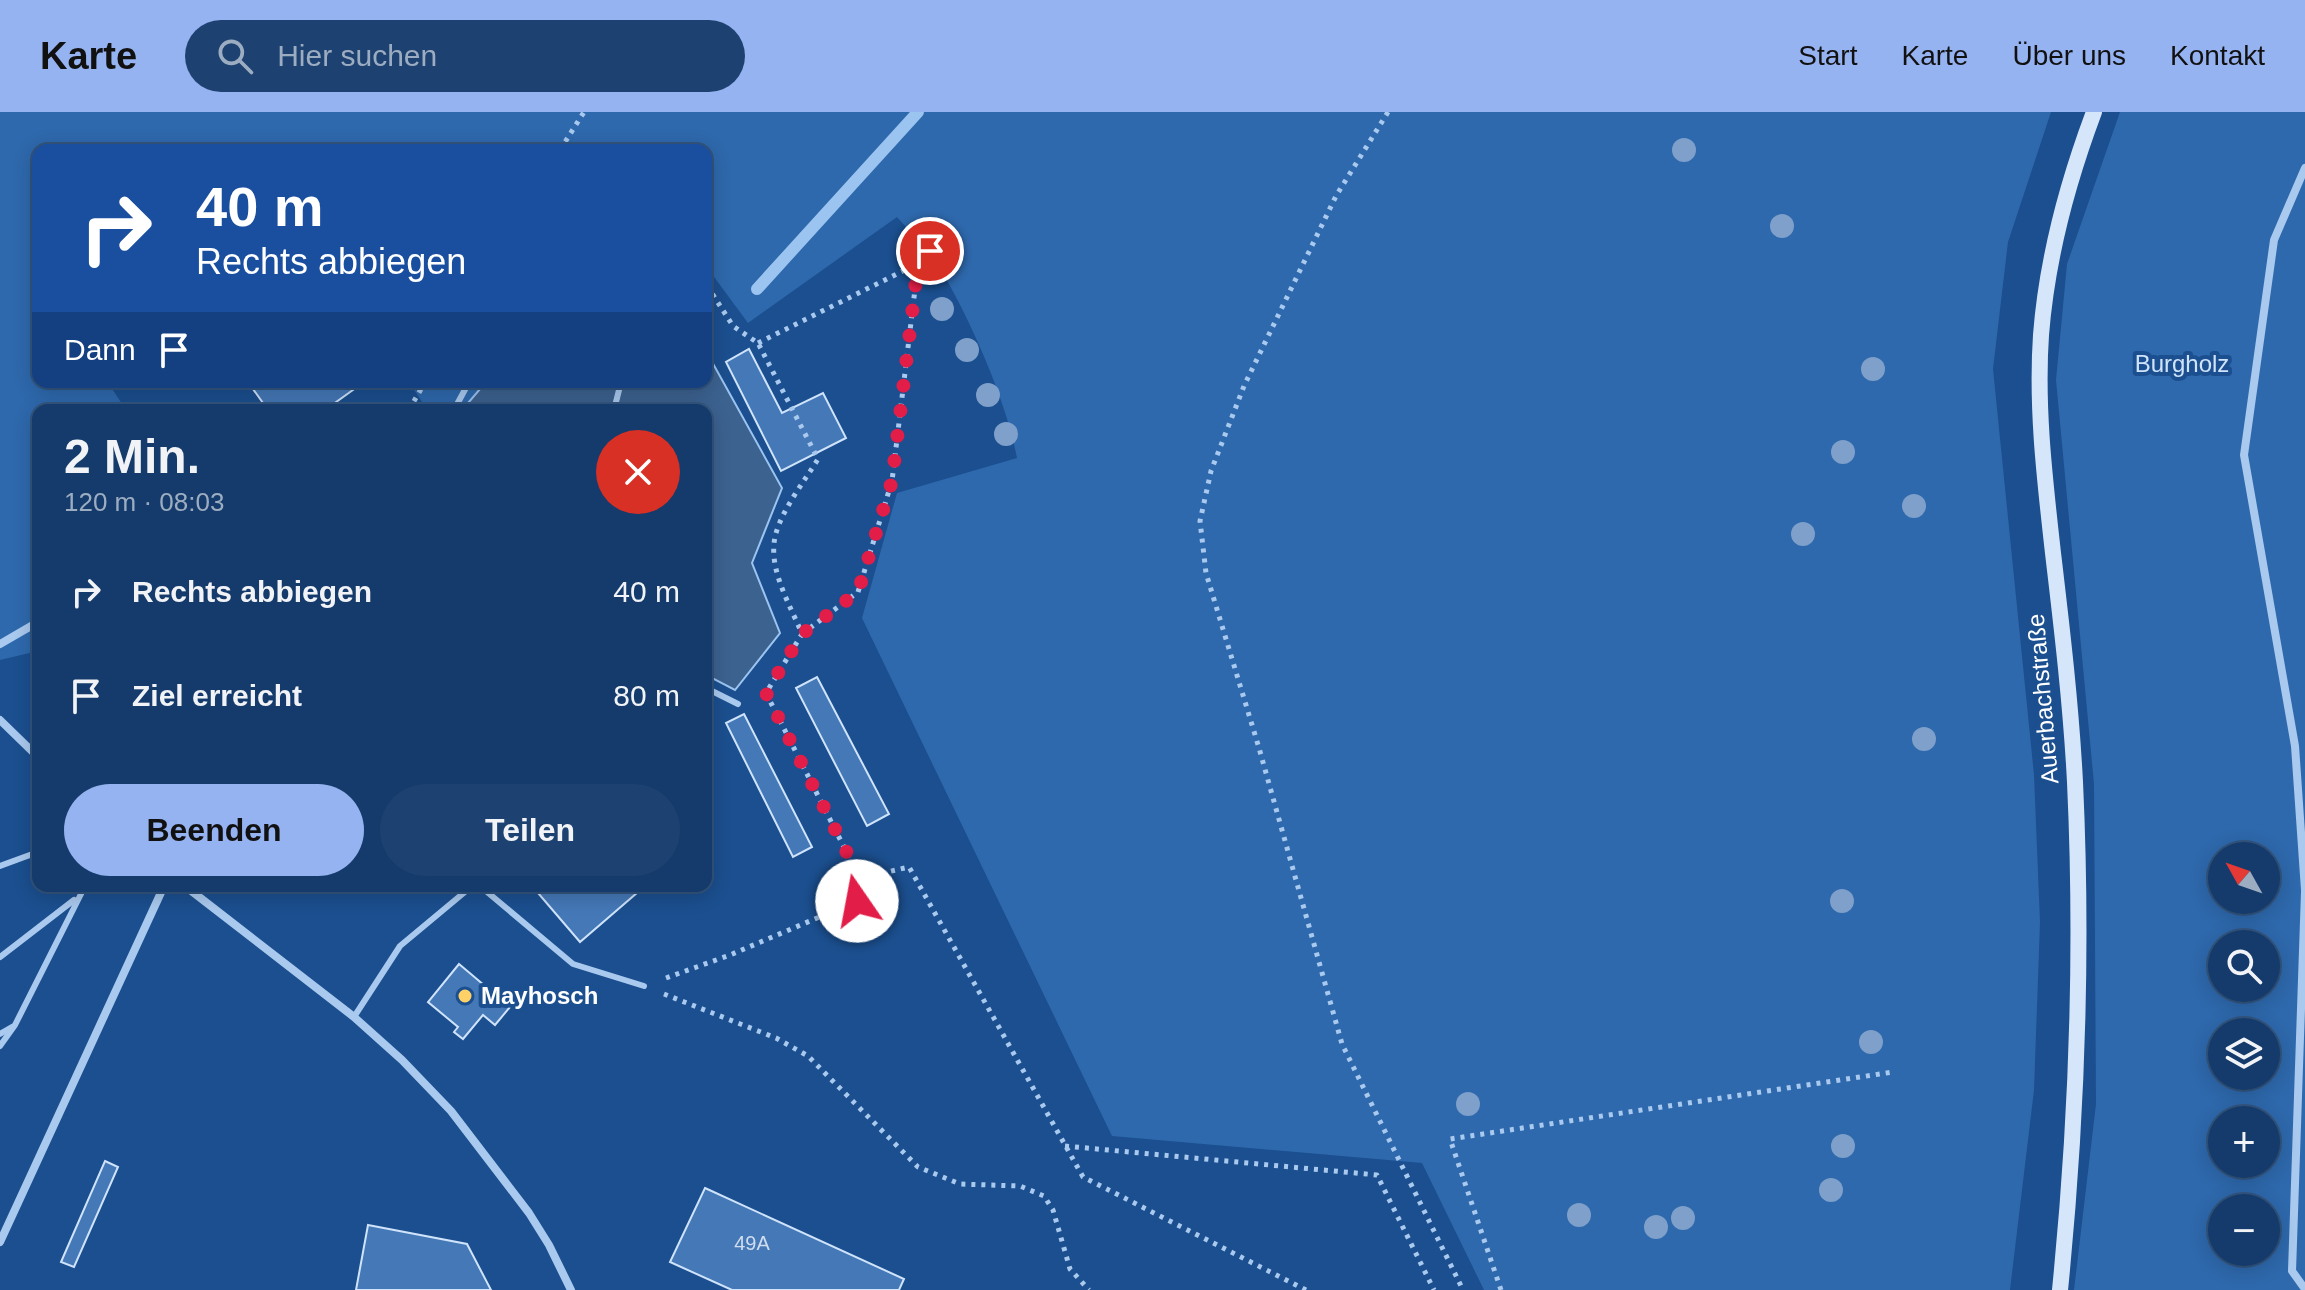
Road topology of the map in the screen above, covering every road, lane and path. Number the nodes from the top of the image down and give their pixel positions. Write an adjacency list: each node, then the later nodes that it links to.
1 (584, 112): 4 (path)
2 (1388, 112): 41 (path)
3 (2094, 112): 43 (main road, Auerbachstraße)
4 (564, 144)
5 (2305, 168): 20 (street)
6 (942, 238): 7 (path)
7 (918, 264): 9 (path); 11 (path)
8 (712, 293): 9 (path)
9 (758, 343): 11 (path)
10 (32, 625): 12 (street)
11 (802, 634): 19 (path)
12 (0, 644)
13 (712, 691): 14 (lane)
14 (738, 704)
15 (0, 720): 16 (street)
16 (32, 751)
17 (32, 854): 18 (lane)
18 (1, 864)
19 (852, 880): 28 (path); 34 (path)
20 (2305, 891): 36 (street)
21 (81, 892): 26 (lane)
22 (161, 892): 35 (street)
23 (193, 892): 29 (street)
24 (465, 892): 29 (lane)
25 (487, 892): 28 (lane)
26 (77, 898): 27 (lane); 30 (lane)
27 (0, 957)
28 (644, 986): 38 (path)
29 (354, 1017): 37 (street)
30 (15, 1025): 31 (lane); 32 (lane)
31 (0, 1034)
32 (0, 1046)
33 (1893, 1072): 42 (path)
34 (1065, 1146): 39 (path); 40 (path)
35 (0, 1242)
36 (2305, 1289)
37 (571, 1290)
38 (1089, 1290)
39 (1306, 1290)
40 (1434, 1290)
41 (1463, 1290)
42 (1501, 1290)
43 (2060, 1290)

